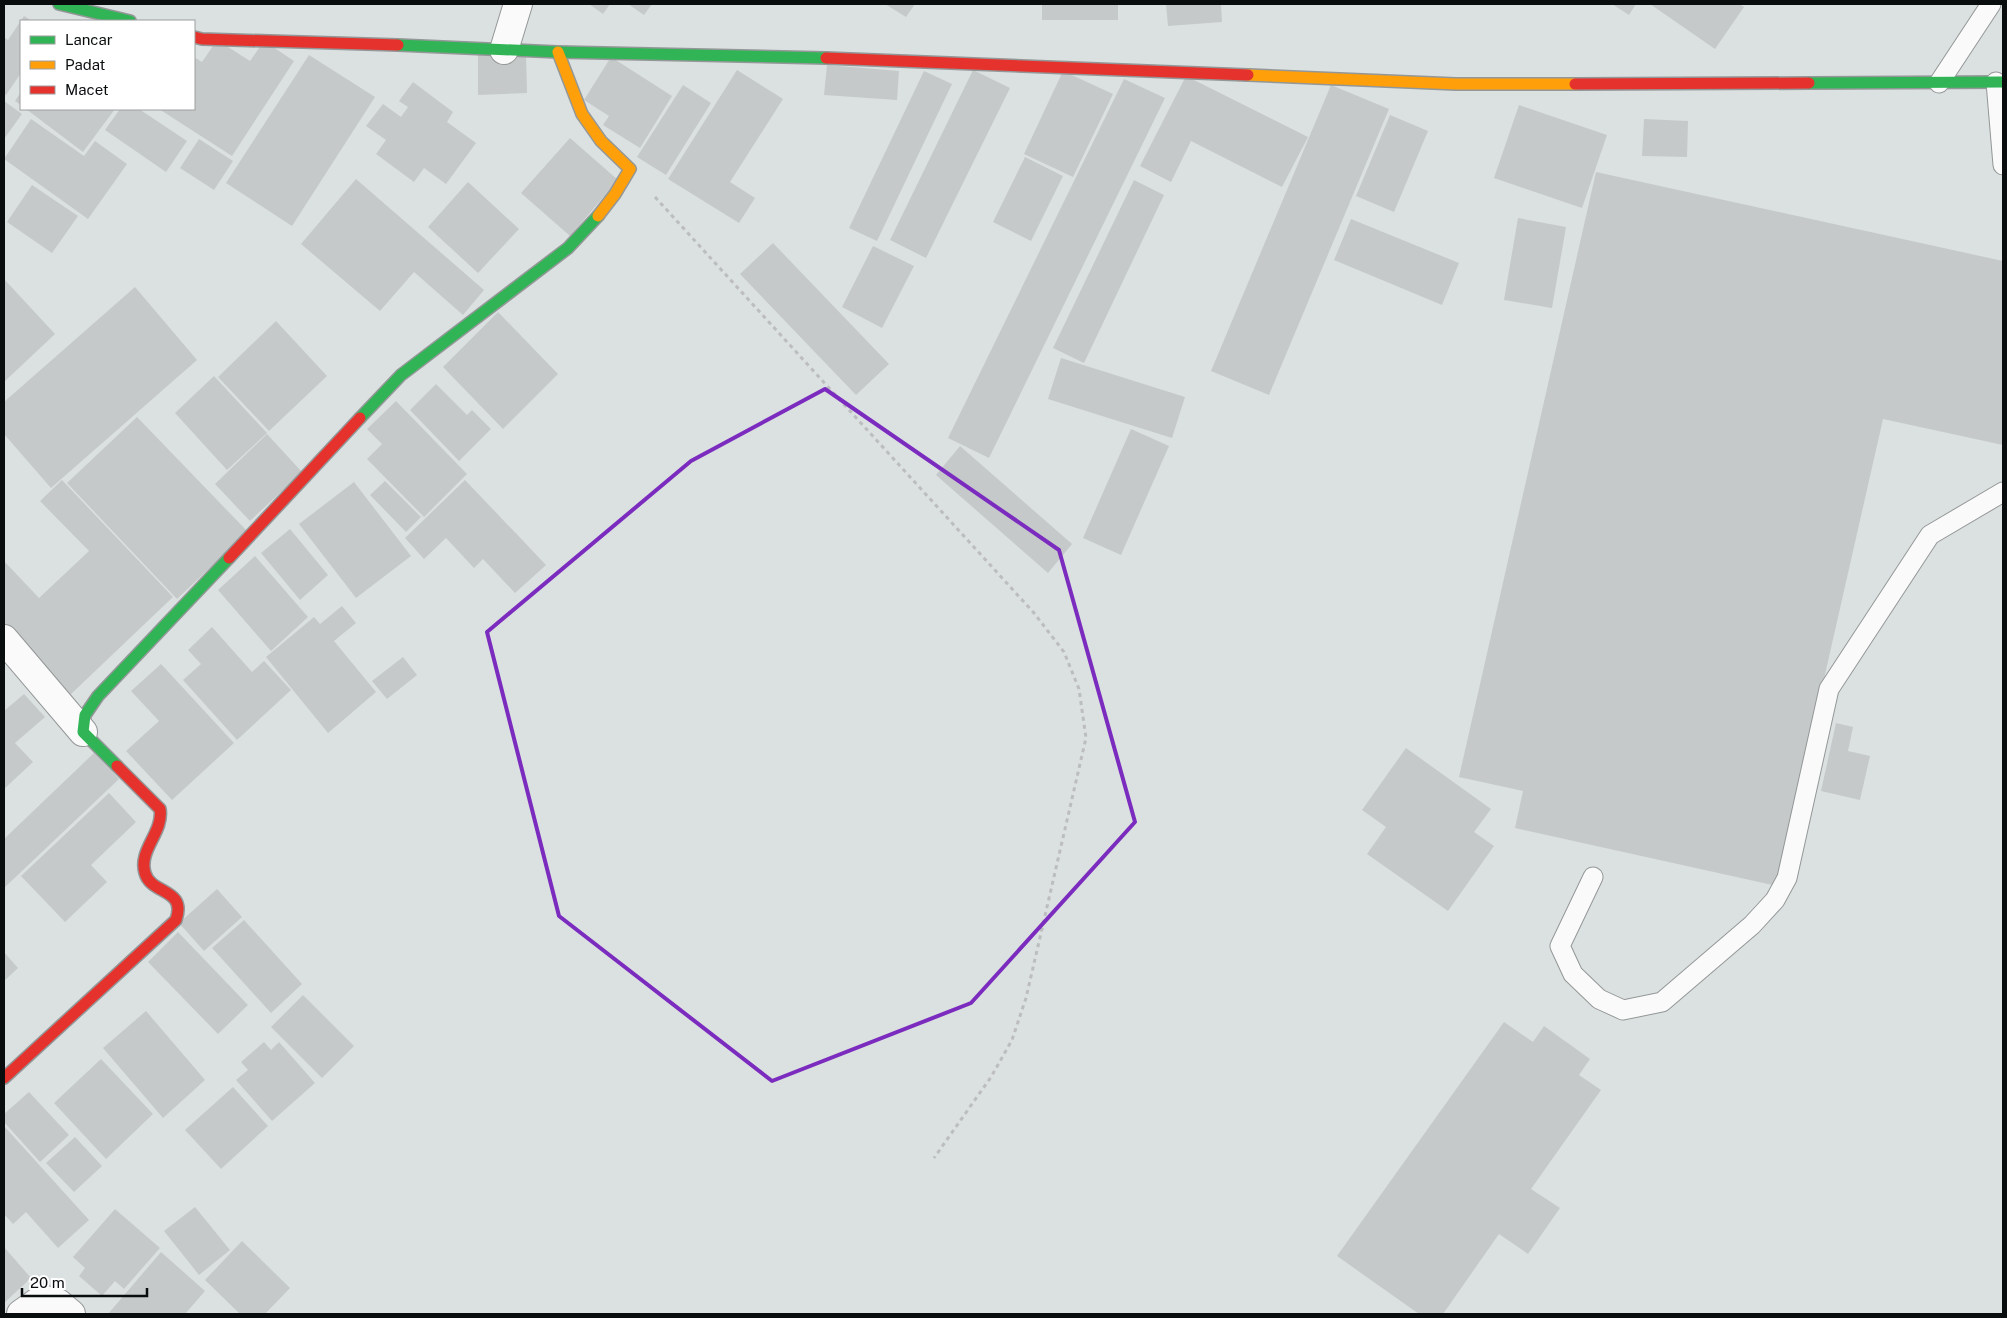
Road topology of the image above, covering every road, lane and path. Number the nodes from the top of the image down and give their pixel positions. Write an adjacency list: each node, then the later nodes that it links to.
1 (58, 4): 4 (main road)
2 (518, 4): 6 (street)
3 (1991, 4): 9 (lane)
4 (126, 20)
5 (195, 37): 6 (main road)
6 (504, 50): 7 (main road)
7 (558, 52): 9 (main road); 11 (main road)
8 (2000, 82): 9 (main road); 10 (lane)
9 (1939, 83)
10 (2003, 165)
11 (630, 169): 14 (main road); 17 (path)
12 (2003, 492): 15 (lane)
13 (4, 639): 14 (street)
14 (83, 732): 16 (main road)
15 (1593, 877)
16 (4, 1078)
17 (934, 1158)
18 (21, 1314): 19 (street)
19 (71, 1314)

